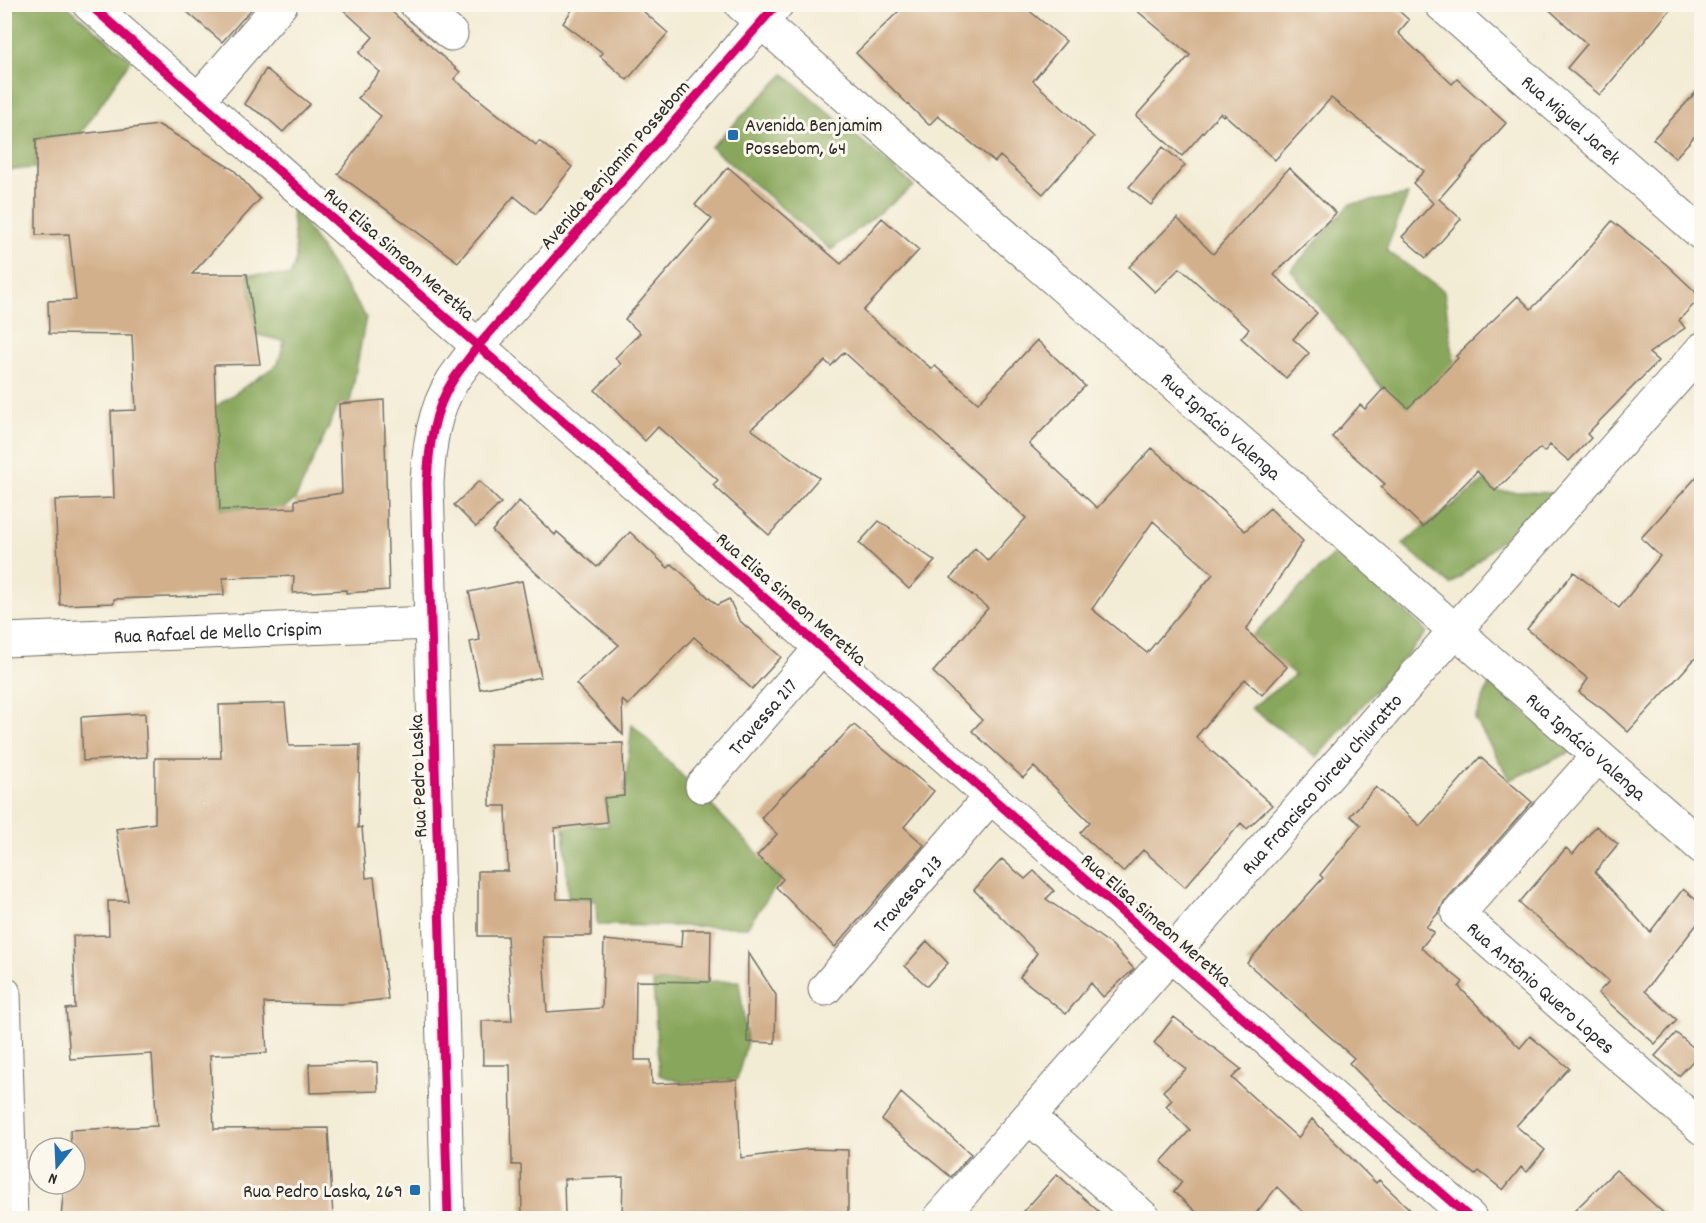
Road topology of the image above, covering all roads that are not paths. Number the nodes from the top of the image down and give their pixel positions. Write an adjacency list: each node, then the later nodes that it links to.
1 (89, 4): 7 (street, Rua Elisa Simeon Meretka)
2 (281, 4): 7 (street)
3 (416, 4): 6 (street)
4 (1441, 4): 8 (street, Rua Miguel Jarek)
5 (760, 11): 9 (street, Avenida Benjamim Possebom); 12 (street, Rua Ignácio Valenga)
6 (451, 34)
7 (198, 100): 9 (street, Rua Elisa Simeon Meretka)
8 (1701, 234)
9 (478, 346): 11 (street, Rua Pedro Laska); 14 (street, Rua Elisa Simeon Meretka)
10 (1701, 349): 12 (street, Rua Francisco Dirceu Chiuratto)
11 (431, 623): 13 (street, Rua Rafael de Mello Crispim); 25 (street, Rua Pedro Laska)
12 (1455, 631): 15 (street, Rua Ignácio Valenga); 19 (street, Rua Francisco Dirceu Chiuratto)
13 (4, 640)
14 (821, 648): 16 (street, Travessa 217); 17 (street, Rua Elisa Simeon Meretka)
15 (1598, 756): 18 (street, Rua Ignácio Valenga); 23 (street, Rua Antônio Quero Lopes)
16 (702, 786)
17 (990, 797): 19 (street, Rua Elisa Simeon Meretka); 20 (street, Travessa 213)
18 (1701, 847)
19 (1171, 955): 22 (street, Rua Francisco Dirceu Chiuratto); 28 (street, Rua Elisa Simeon Meretka)
20 (825, 989)
21 (4, 993): 24 (street)
22 (1029, 1117): 26 (street, Rua Francisco Dirceu Chiuratto); 27 (street)
23 (1701, 1128)
24 (11, 1218)
25 (448, 1218)
26 (940, 1218)
27 (1144, 1218)
28 (1470, 1218)

